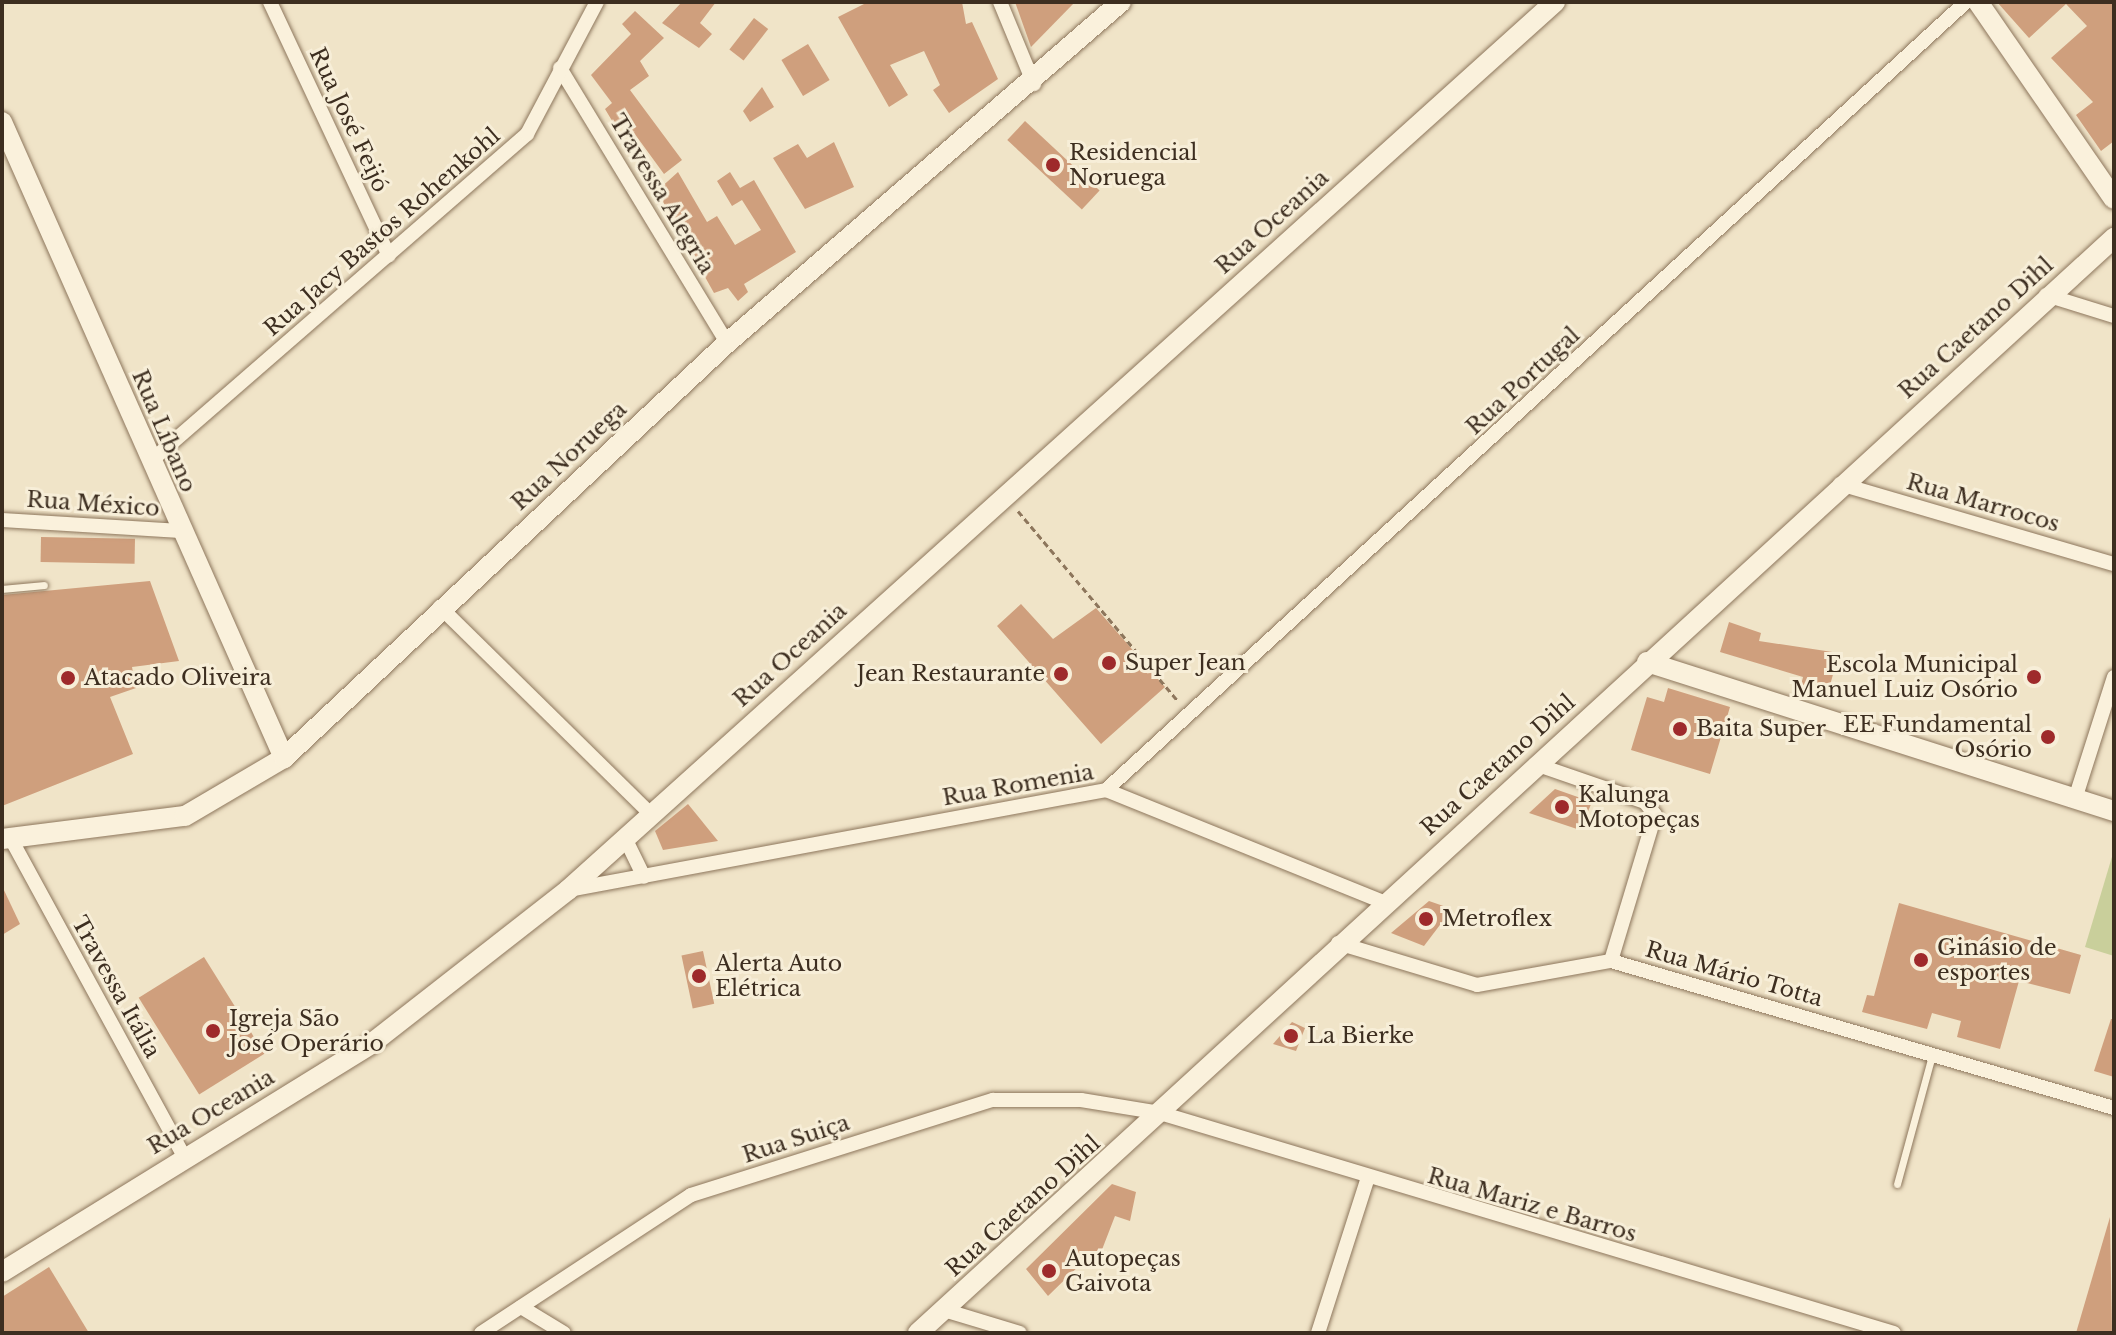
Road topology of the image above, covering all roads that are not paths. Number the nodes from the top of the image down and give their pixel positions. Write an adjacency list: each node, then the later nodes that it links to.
1 (270, 2): 13 (street, Rua José Feijó)
2 (597, 2): 8 (street, Rua Jacy Bastos Rohenkohl)
3 (1000, 2): 9 (street)
4 (1121, 2): 9 (street, Rua Noruega)
5 (1555, 2): 32 (street, Rua Oceania)
6 (1966, 2): 29 (street, Rua Portugal)
7 (1978, 2): 11 (street)
8 (560, 68): 13 (street, Rua Jacy Bastos Rohenkohl); 16 (street, Travessa Alegria)
9 (1034, 84): 16 (street, Rua Noruega)
10 (2, 122): 17 (street, Rua Líbano)
11 (2114, 199)
12 (2114, 238): 14 (street, Rua Caetano Dihl)
13 (389, 256): 17 (street, Rua Jacy Bastos Rohenkohl)
14 (2045, 295): 15 (street); 18 (street, Rua Caetano Dihl)
15 (2114, 316)
16 (727, 343): 24 (street, Rua Noruega)
17 (152, 460): 20 (street, Rua Líbano)
18 (1840, 484): 21 (street, Rua Marrocos); 25 (street, Rua Caetano Dihl)
19 (2, 520): 20 (street, Rua México)
20 (181, 531): 27 (street, Rua Líbano)
21 (2114, 564)
22 (44, 585): 23 (lane)
23 (2, 589)
24 (440, 607): 27 (street, Rua Noruega); 32 (street)
25 (1647, 662): 28 (street, Rua Caetano Dihl); 30 (street)
26 (2114, 677): 30 (street)
27 (284, 758): 34 (street, Rua Noruega)
28 (1535, 764): 37 (street, Rua Caetano Dihl); 39 (street)
29 (1106, 790): 35 (street, Rua Romenia); 37 (street, Rua Romenia)
30 (2075, 799): 31 (street)
31 (2114, 811)
32 (651, 814): 33 (street, Rua Oceania)
33 (625, 838): 35 (street); 36 (street, Rua Oceania)
34 (6, 839): 43 (street, Travessa Itália)
35 (644, 877): 36 (street, Rua Romenia)
36 (568, 890): 43 (street, Rua Oceania)
37 (1383, 902): 38 (street, Rua Caetano Dihl)
38 (1338, 943): 39 (street, Rua Mário Totta); 42 (street, Rua Caetano Dihl)
39 (1611, 961): 40 (street, Rua Mário Totta)
40 (1932, 1055): 41 (street, Rua Mário Totta); 45 (lane)
41 (2114, 1108)
42 (1160, 1113): 44 (street, Rua Mariz e Barros); 47 (street, Rua Suiça); 48 (street, Rua Caetano Dihl)
43 (183, 1155): 46 (street, Rua Oceania)
44 (1367, 1180): 53 (street); 54 (street, Rua Mariz e Barros)
45 (1897, 1184)
46 (2, 1272)
47 (521, 1307): 49 (street, Rua Suiça); 50 (street)
48 (944, 1310): 51 (street, Rua Caetano Dihl); 52 (street)
49 (481, 1333)
50 (564, 1333)
51 (918, 1333)
52 (1020, 1333)
53 (1318, 1333)
54 (1894, 1333)

